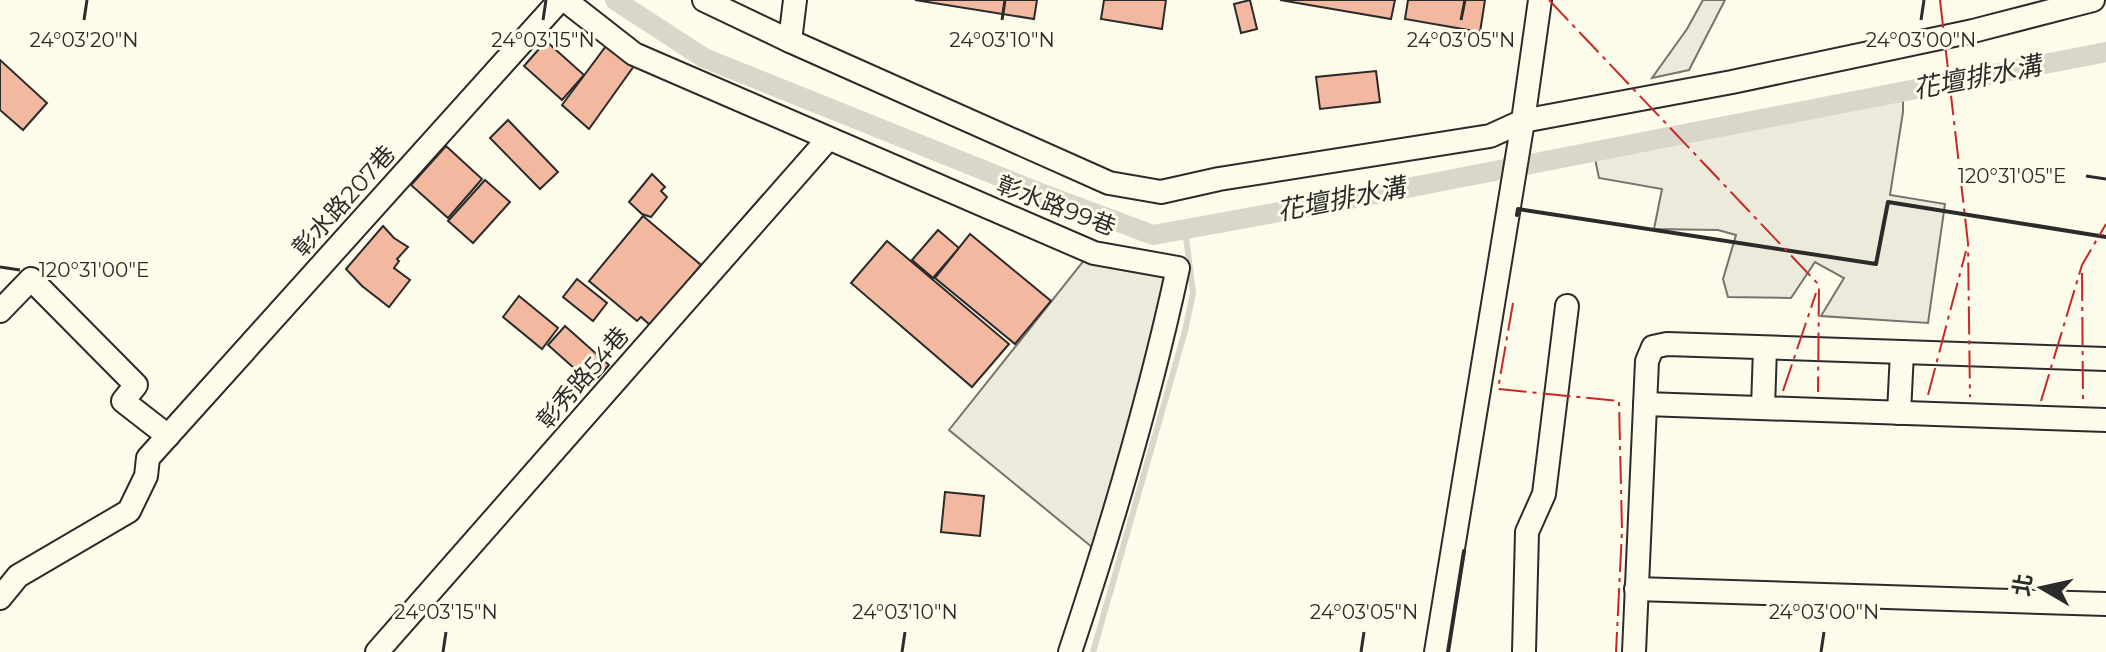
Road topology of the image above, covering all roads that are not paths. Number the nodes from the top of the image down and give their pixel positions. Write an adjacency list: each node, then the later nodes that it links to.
1 (562, 0): 8 (street, 彰水路99巷); 18 (street, 彰水路207巷)
2 (704, 0): 6 (street)
3 (795, 0): 6 (street)
4 (1540, 0): 7 (street)
5 (2093, 0): 7 (street)
6 (790, 41): 7 (street)
7 (1523, 121): 24 (street)
8 (828, 139): 22 (street, 彰秀路54巷); 23 (street, 彰水路99巷)
9 (1567, 306): 25 (street)
10 (0, 311): 18 (street)
11 (1765, 348): 12 (street); 14 (street); 15 (street)
12 (1902, 352): 13 (street); 16 (street)
13 (2106, 359)
14 (1645, 404): 15 (street); 19 (street)
15 (1763, 408): 16 (street)
16 (1899, 413): 17 (street)
17 (2106, 420)
18 (168, 436): 20 (street, 彰水路207巷)
19 (1636, 589): 21 (street); 26 (street)
20 (0, 598)
21 (2106, 604)
22 (377, 652)
23 (1070, 652)
24 (1436, 652)
25 (1524, 652)
26 (1634, 652)

